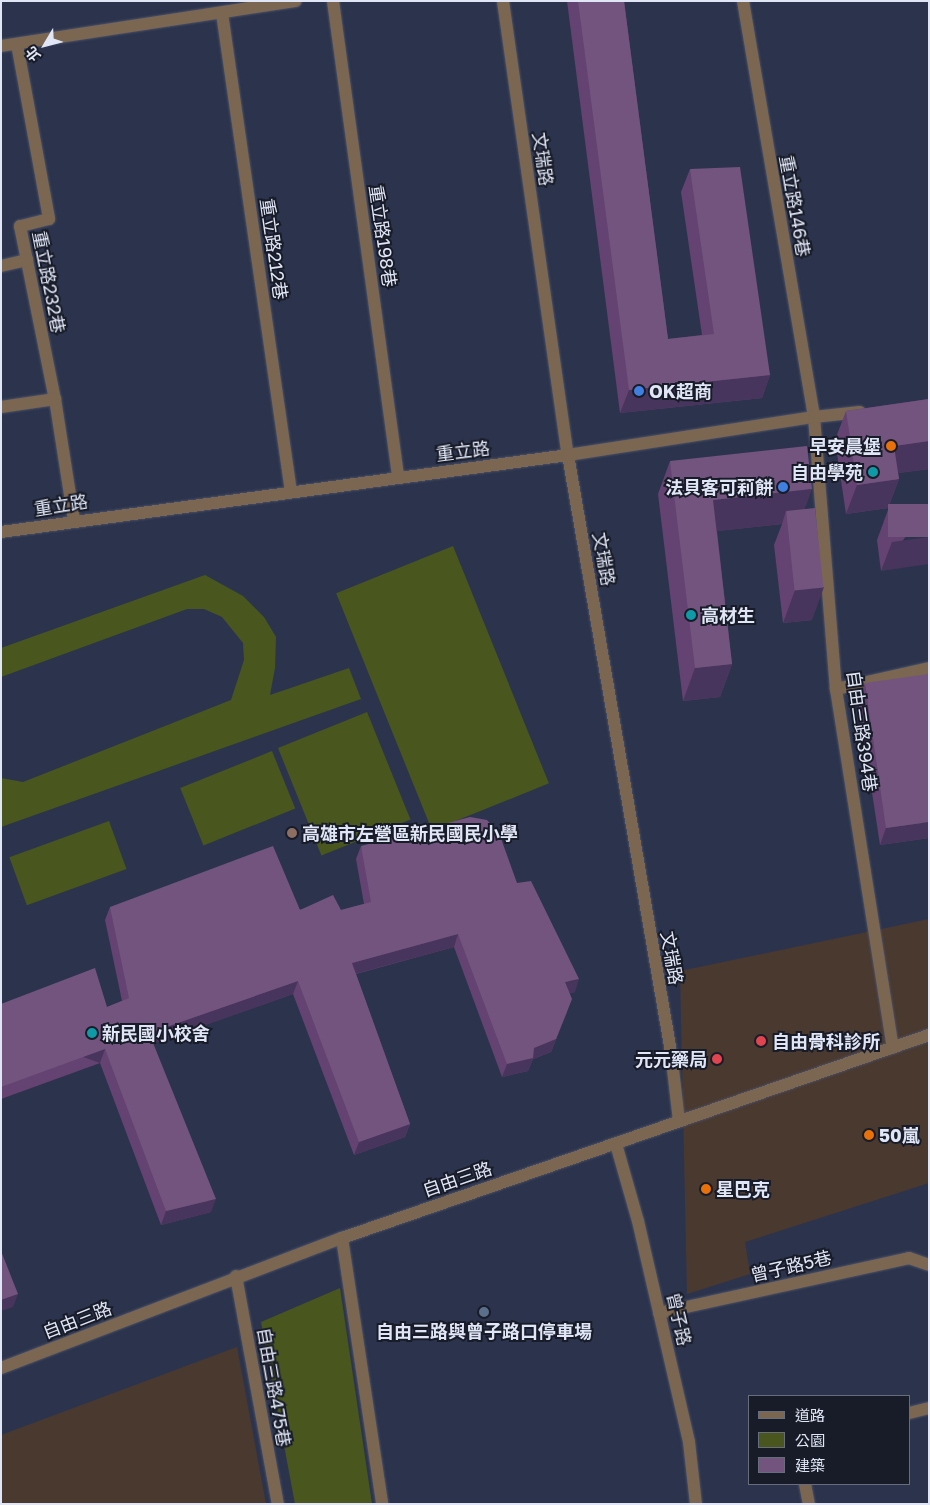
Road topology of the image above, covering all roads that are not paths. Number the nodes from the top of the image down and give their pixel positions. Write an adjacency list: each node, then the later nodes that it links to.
1 (296, 1): 5 (street)
2 (333, 1): 15 (street, 重立路198巷)
3 (503, 1): 14 (street, 文瑞路)
4 (743, 1): 13 (street, 重立路146巷)
5 (222, 13): 6 (street); 16 (street, 重立路212巷)
6 (17, 44): 7 (street); 8 (street, 重立路232巷)
7 (1, 46)
8 (27, 260): 9 (street); 10 (street, 重立路232巷)
9 (1, 266)
10 (55, 400): 11 (street); 17 (street, 重立路232巷)
11 (1, 407)
12 (871, 411): 13 (street, 重立路)
13 (814, 417): 14 (street, 重立路); 20 (street, 自由三路394巷)
14 (568, 455): 15 (street, 重立路); 23 (street, 文瑞路)
15 (398, 476): 16 (street, 重立路)
16 (291, 491): 17 (street, 重立路)
17 (74, 520): 18 (street, 重立路)
18 (1, 532)
19 (929, 668): 20 (street)
20 (836, 689): 22 (street, 自由三路394巷)
21 (929, 1034): 22 (street, 自由三路)
22 (894, 1048): 23 (street, 自由三路)
23 (679, 1121): 24 (street, 自由三路)
24 (616, 1144): 25 (street, 自由三路); 28 (street, 曾子路)
25 (342, 1238): 27 (street, 自由三路); 34 (street)
26 (929, 1266): 28 (street, 曾子路5巷)
27 (236, 1276): 29 (street, 自由三路); 33 (street, 自由三路475巷)
28 (659, 1313): 35 (street, 曾子路)
29 (1, 1368)
30 (929, 1408): 31 (street)
31 (910, 1413)
32 (804, 1485): 36 (street)
33 (278, 1504)
34 (382, 1504)
35 (696, 1504)
36 (809, 1504)

